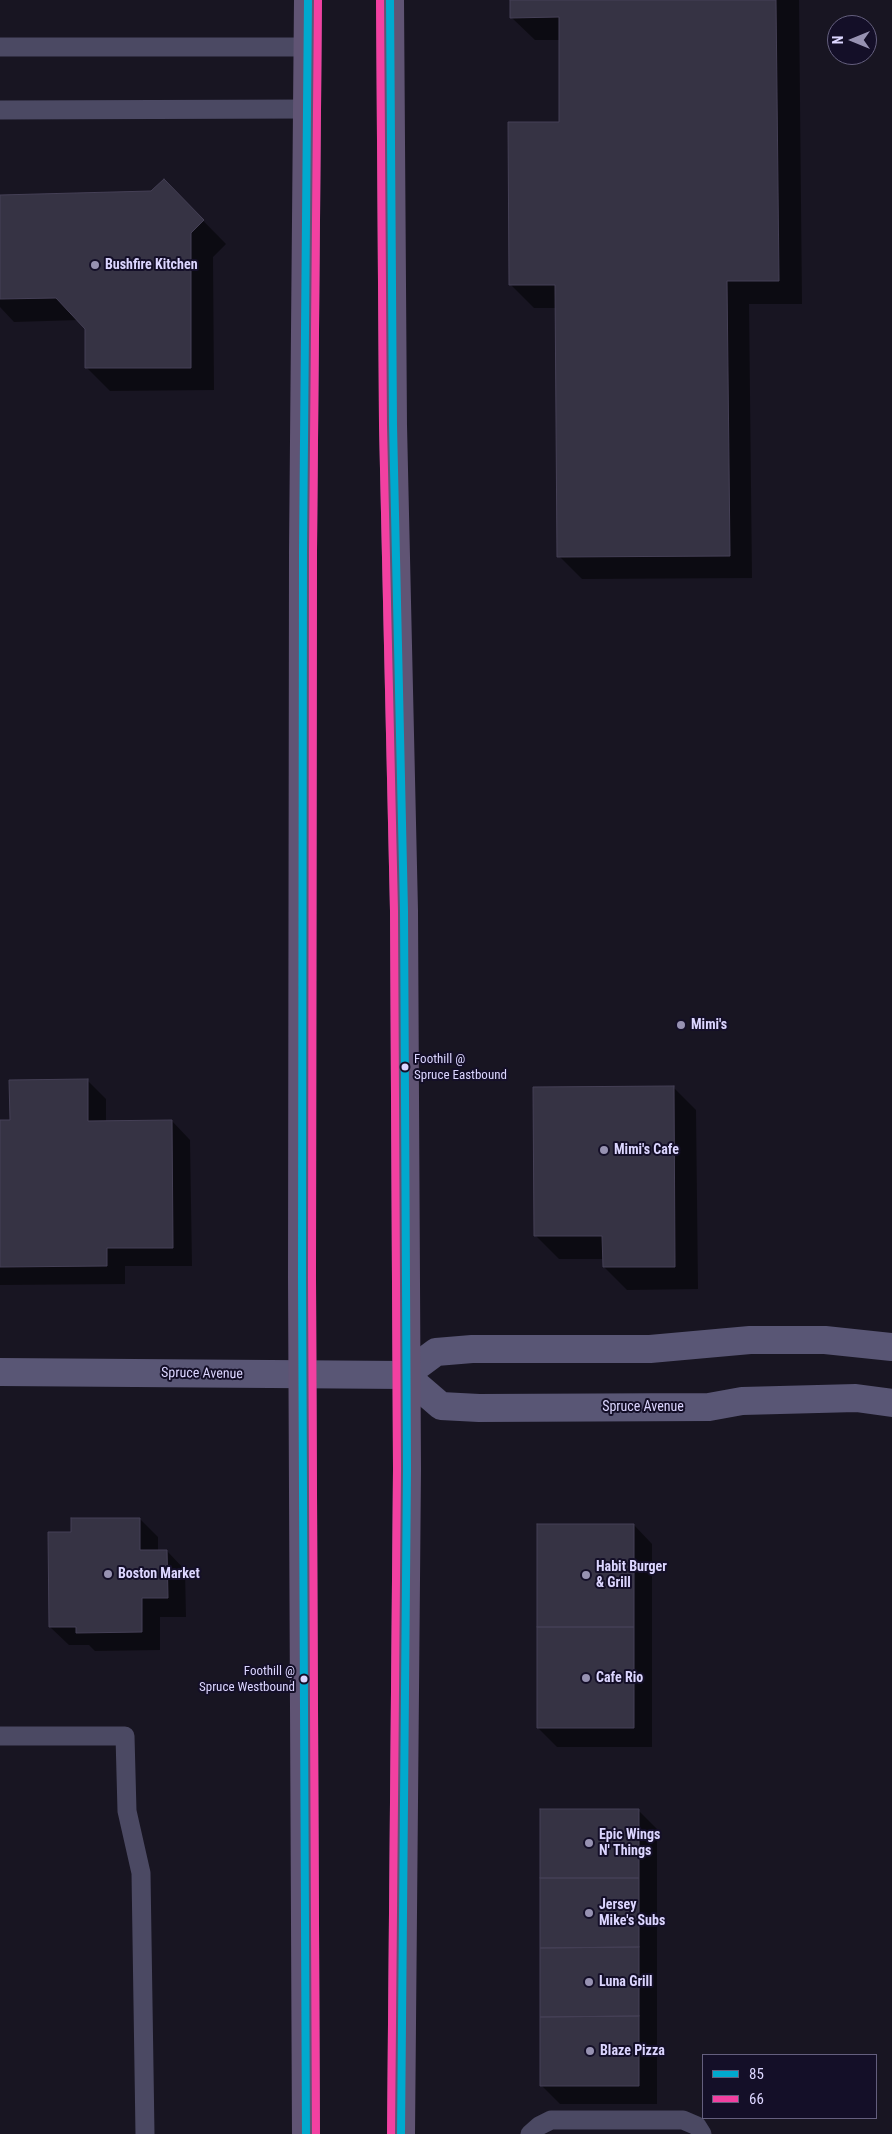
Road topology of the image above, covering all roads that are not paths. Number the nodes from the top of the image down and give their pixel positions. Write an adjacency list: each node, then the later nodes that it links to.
1 (308, 0): 4 (main road)
2 (390, 0): 9 (main road)
3 (0, 47): 4 (lane)
4 (308, 47): 5 (main road)
5 (308, 109): 6 (lane); 10 (main road)
6 (0, 110)
7 (892, 1347): 9 (street)
8 (0, 1372): 10 (street, Spruce Avenue)
9 (405, 1375): 10 (street, Spruce Avenue); 11 (street, Spruce Avenue); 15 (main road)
10 (303, 1376): 14 (main road)
11 (892, 1403)
12 (0, 1736): 13 (lane)
13 (145, 2134)
14 (306, 2134)
15 (401, 2134)
16 (530, 2134): 17 (lane)
17 (702, 2134)

